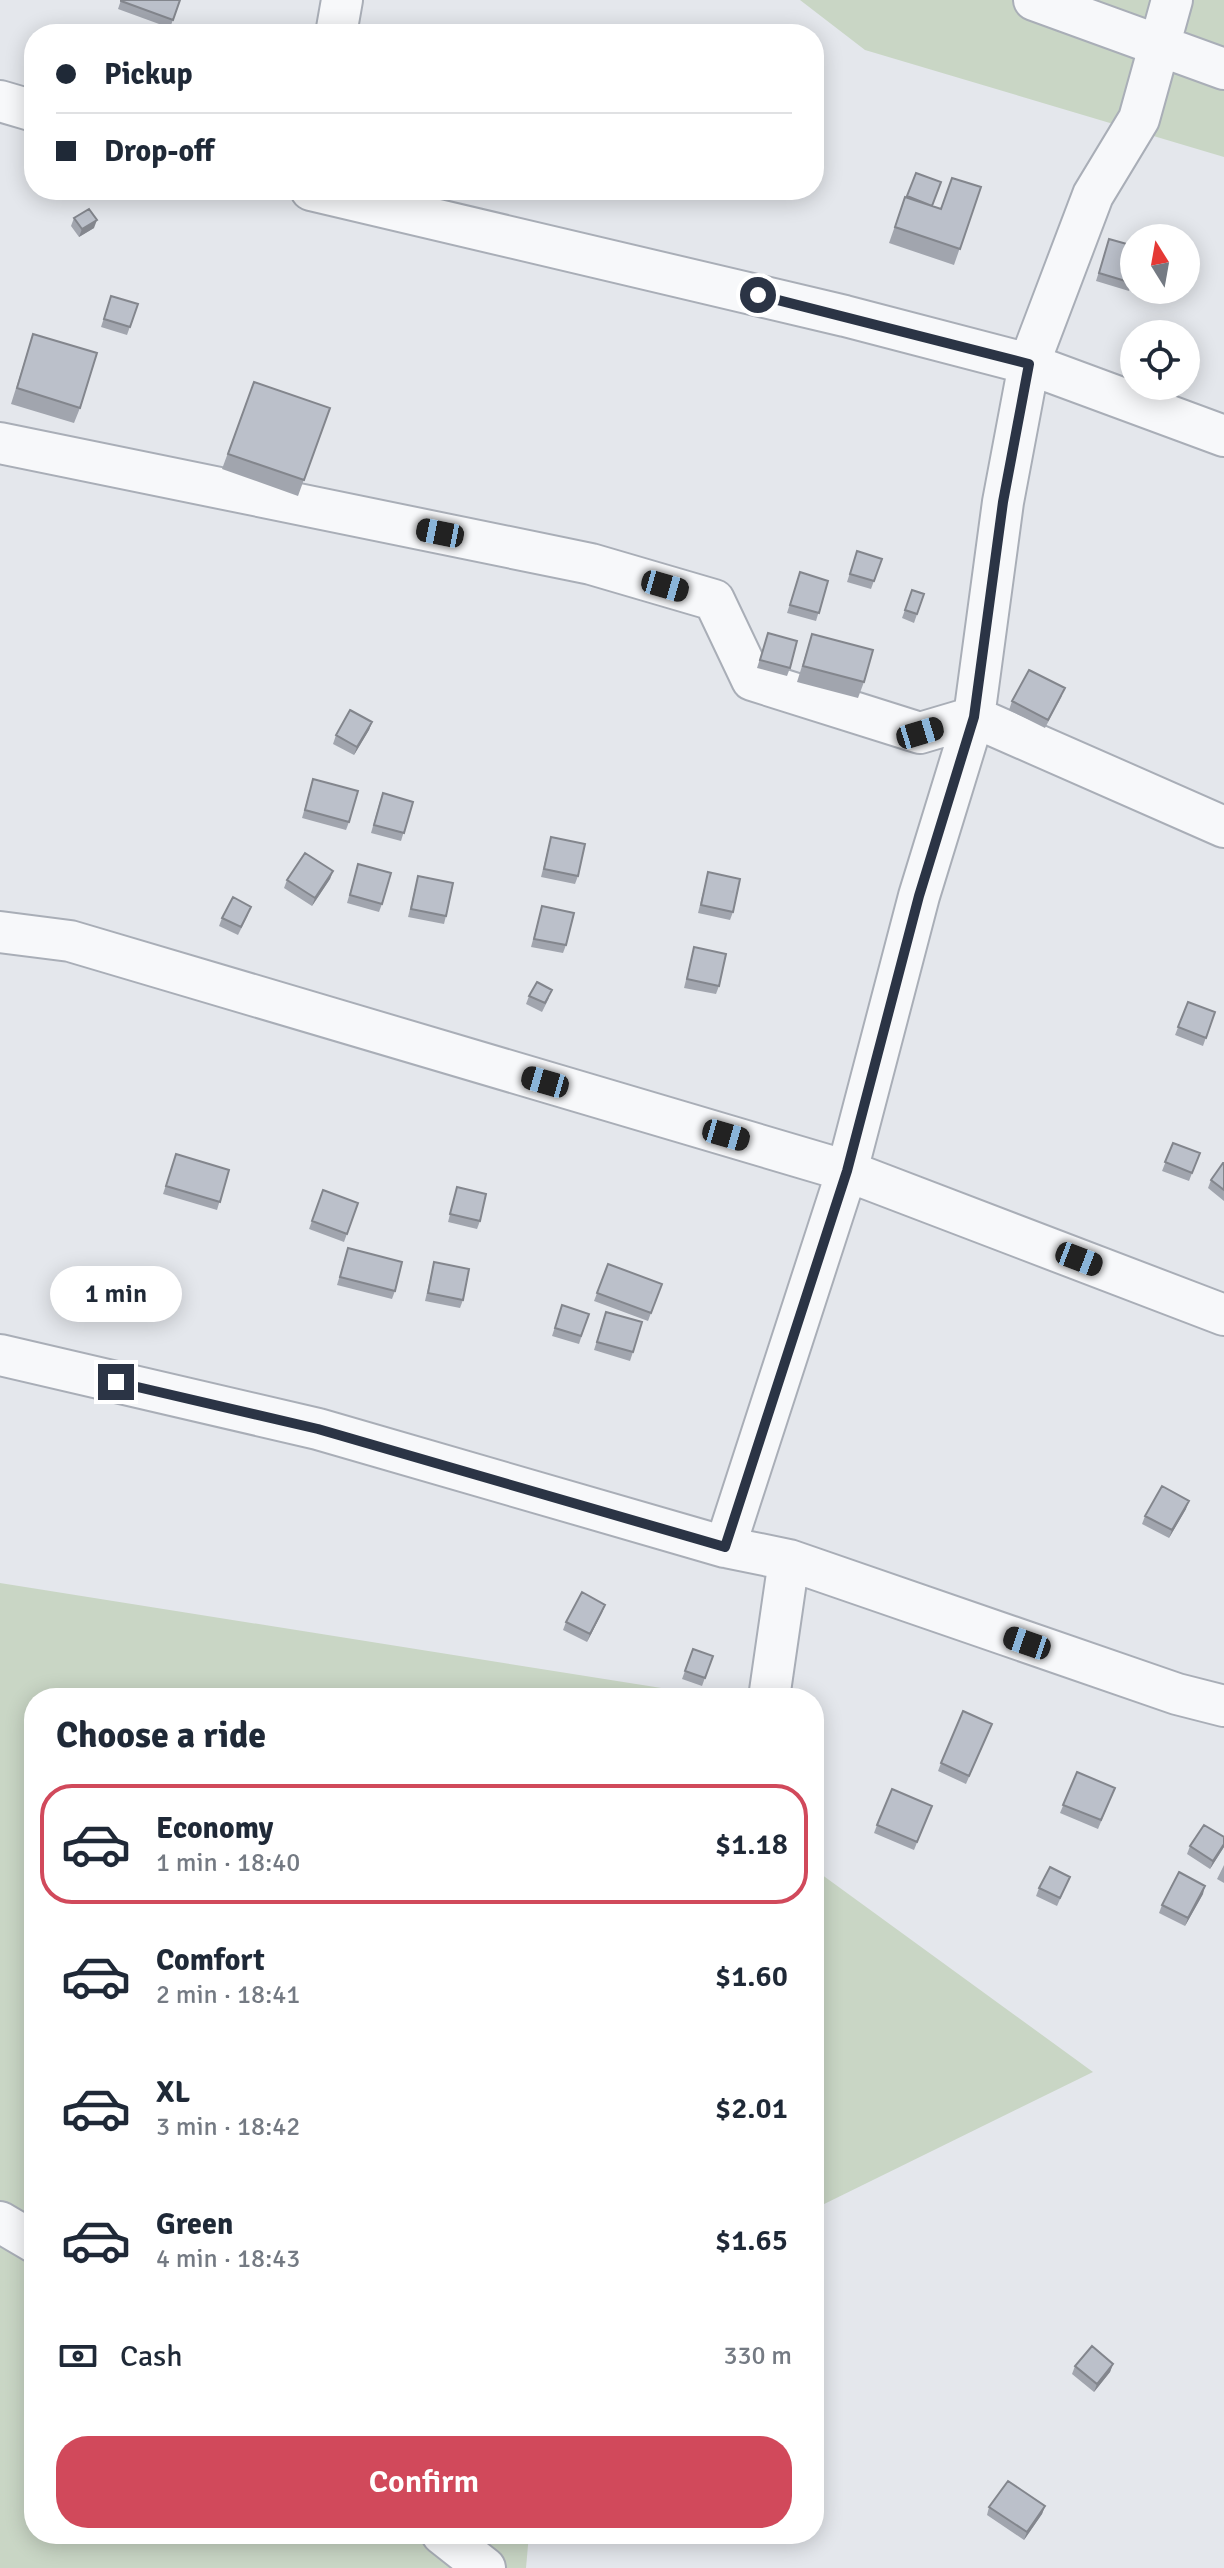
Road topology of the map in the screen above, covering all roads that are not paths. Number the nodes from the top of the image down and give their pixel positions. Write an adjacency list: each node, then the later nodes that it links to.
1 (342, 0): 4 (street)
2 (1034, 0): 5 (street)
3 (1172, 0): 9 (street)
4 (338, 24)
5 (1224, 69)
6 (0, 101): 7 (street)
7 (24, 108)
8 (353, 200): 9 (street)
9 (1029, 364): 10 (street); 12 (street)
10 (1224, 436)
11 (0, 443): 12 (street)
12 (974, 717): 13 (street); 15 (street)
13 (1224, 827)
14 (0, 932): 15 (street)
15 (847, 1171): 16 (street); 18 (street)
16 (1224, 1315)
17 (0, 1355): 18 (street)
18 (725, 1547): 19 (street)
19 (789, 1560): 20 (street); 21 (street)
20 (770, 1688)
21 (1224, 1706)
22 (0, 2222): 23 (street)
23 (24, 2236)
24 (455, 2544): 25 (street)
25 (485, 2568)

